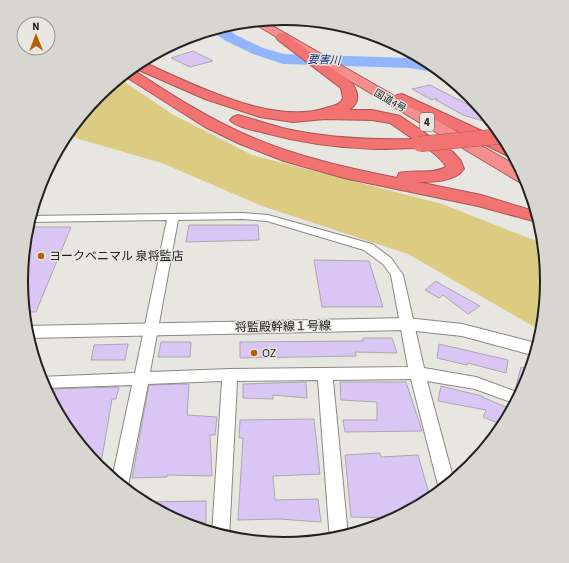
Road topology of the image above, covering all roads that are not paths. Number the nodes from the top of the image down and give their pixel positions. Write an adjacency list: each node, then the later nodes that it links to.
1 (264, 26): 3 (highway)
2 (274, 26): 4 (highway, 国道4号 / 4)
3 (282, 37): 4 (highway)
4 (322, 59): 8 (highway, 国道4号 / 4); 10 (highway); 16 (highway, 国道4号 / 4)
5 (142, 68): 10 (highway)
6 (141, 69): 13 (highway)
7 (132, 75): 9 (highway)
8 (402, 98): 14 (highway); 15 (highway, 国道4号 / 4)
9 (178, 106): 13 (highway); 17 (highway)
10 (324, 115): 17 (highway)
11 (497, 137): 13 (highway, bridge)
12 (500, 142): 13 (highway)
13 (424, 147)
14 (503, 147)
15 (509, 157)
16 (517, 173)
17 (364, 176): 18 (highway)
18 (532, 216)
19 (173, 218): 20 (street); 21 (street); 22 (street)
20 (36, 219)
21 (407, 324): 22 (street, 将監殿幹線１号線); 24 (street, 将監殿幹線１号線); 26 (street)
22 (150, 330): 23 (street, 将監殿幹線１号線); 28 (street)
23 (33, 332)
24 (532, 348)
25 (325, 374): 26 (street); 27 (street); 34 (street)
26 (417, 374): 30 (street); 32 (street)
27 (230, 375): 28 (street); 33 (street)
28 (141, 379): 29 (street); 31 (street)
29 (49, 383)
30 (514, 397)
31 (121, 479)
32 (448, 479)
33 (221, 530)
34 (338, 532)

